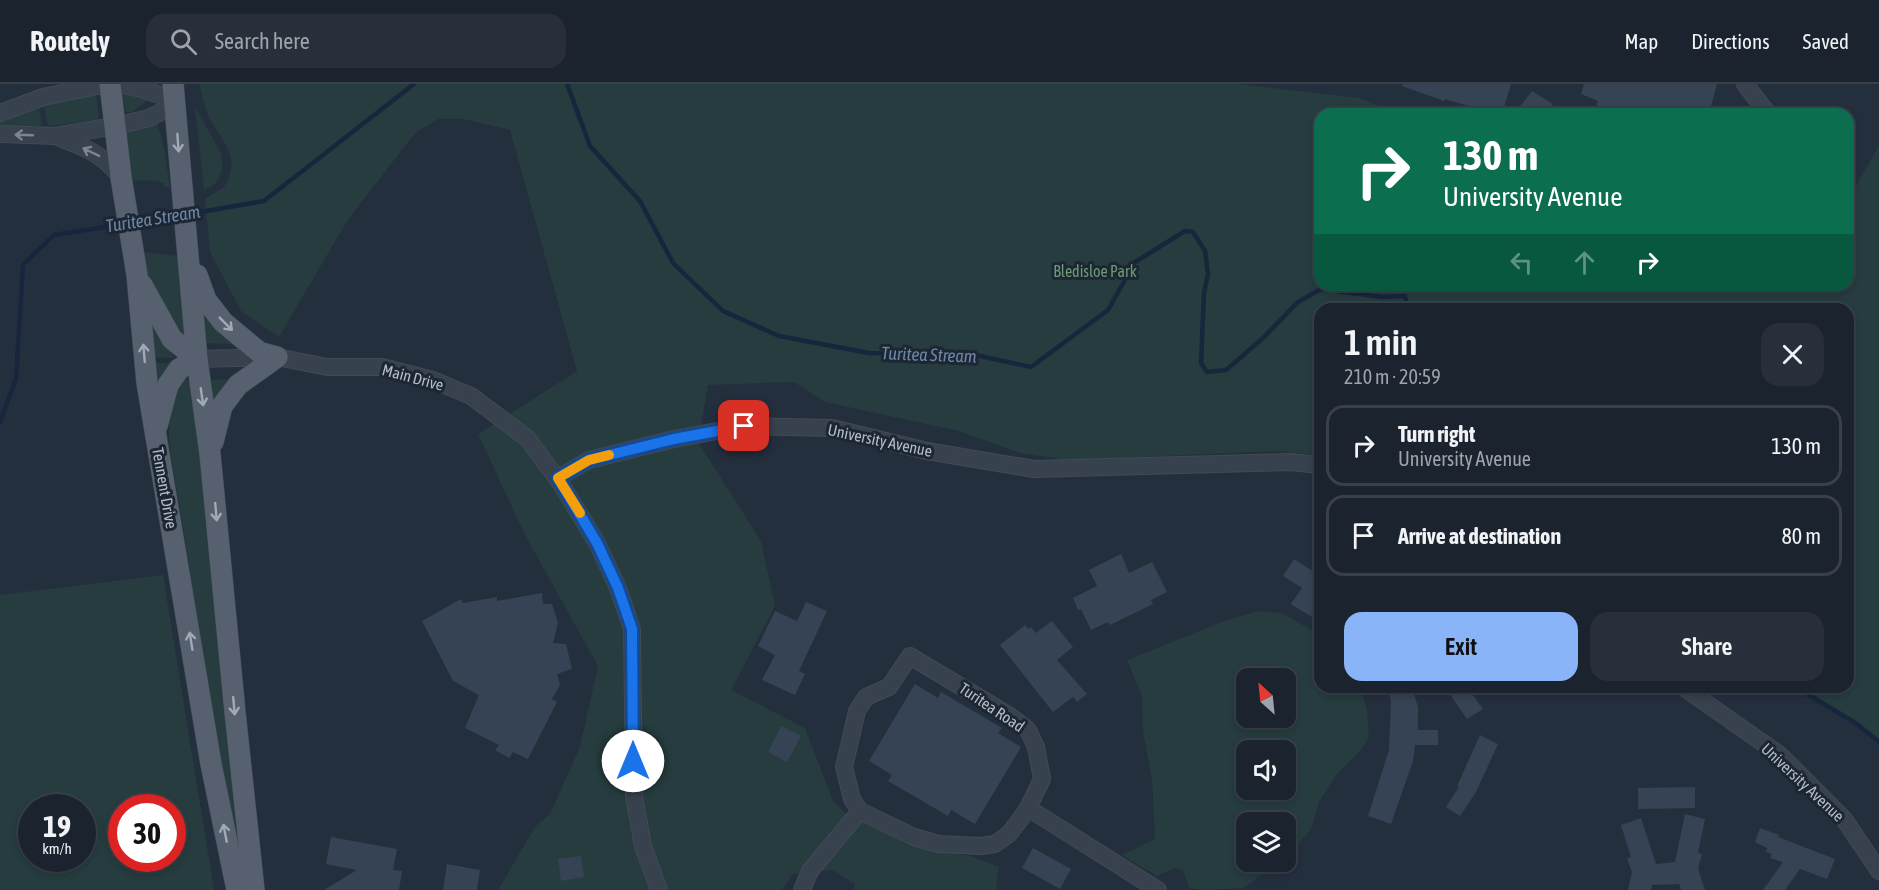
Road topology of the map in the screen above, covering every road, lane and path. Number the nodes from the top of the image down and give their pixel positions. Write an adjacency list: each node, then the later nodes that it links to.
1 (56, 84): 6 (street)
2 (108, 84): 6 (street); 9 (main road, Tennent Drive)
3 (118, 84): 5 (street)
4 (1746, 84): 7 (street)
5 (174, 92): 9 (street); 13 (main road, one-way to 13)
6 (43, 97): 8 (street)
7 (1764, 108)
8 (0, 113)
9 (115, 126): 11 (street); 12 (main road, Tennent Drive)
10 (0, 135): 11 (street, one-way to 10)
11 (55, 136): 12 (street, one-way to 11)
12 (122, 181): 14 (main road, Tennent Drive)
13 (189, 255): 15 (main road, one-way to 15); 16 (main road)
14 (137, 275): 16 (main road); 17 (main road, Tennent Drive, one-way to 14)
15 (277, 357): 16 (street, Main Drive); 18 (main road); 20 (street, Main Drive)
16 (197, 359): 17 (main road); 18 (main road, one-way to 18)
17 (155, 432): 25 (main road, Tennent Drive, one-way to 17)
18 (210, 454): 26 (main road, one-way to 26)
19 (1314, 464): 20 (street, University Avenue)
20 (558, 478): 27 (street)
21 (1692, 693): 24 (street, University Avenue)
22 (1028, 808): 23 (street, Turitea Road); 23 (street, Turitea Road); 29 (street)
23 (860, 812): 28 (street)
24 (1879, 871)
25 (237, 890)
26 (254, 890)
27 (659, 890)
28 (802, 890)
29 (1158, 890)

